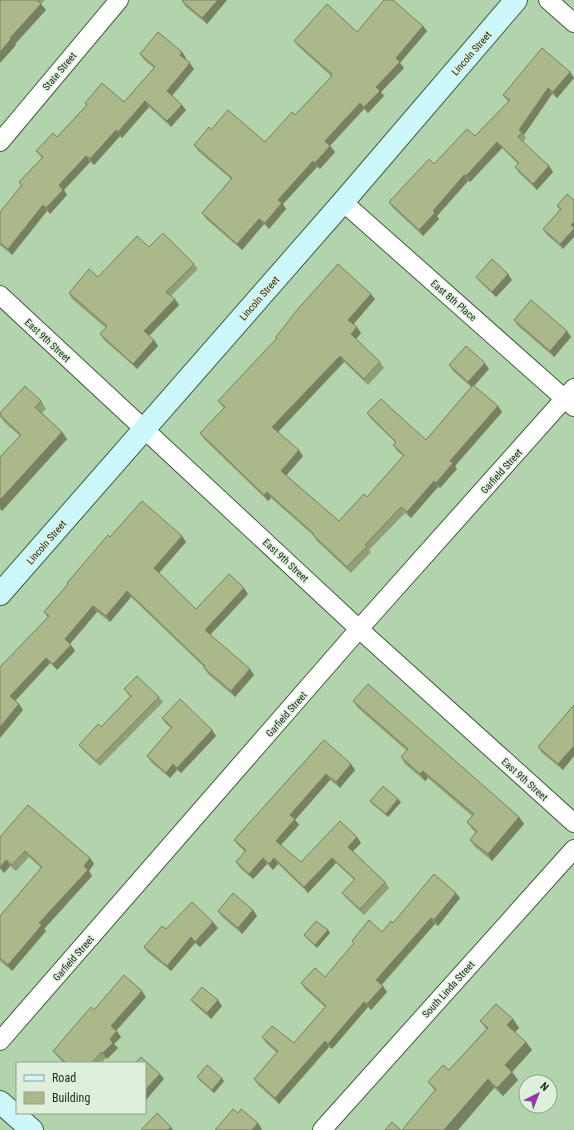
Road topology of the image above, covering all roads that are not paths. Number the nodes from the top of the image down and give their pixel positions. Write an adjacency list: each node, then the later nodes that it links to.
1 (119, 0): 5 (street, State Street)
2 (516, 0): 6 (main road, Lincoln Street)
3 (548, 0): 4 (street)
4 (574, 24)
5 (0, 142)
6 (343, 202): 8 (street, East 8th Place); 9 (main road, Lincoln Street)
7 (0, 295): 9 (street, East 9th Street)
8 (571, 398): 11 (street, Garfield Street)
9 (144, 428): 10 (main road, Lincoln Street); 11 (street, East 9th Street)
10 (0, 594)
11 (359, 629): 12 (street, East 9th Street); 14 (street, Garfield Street)
12 (574, 823)
13 (574, 849): 17 (street, South Linda Street)
14 (0, 1041)
15 (0, 1102): 16 (main road)
16 (32, 1130)
17 (322, 1130)

